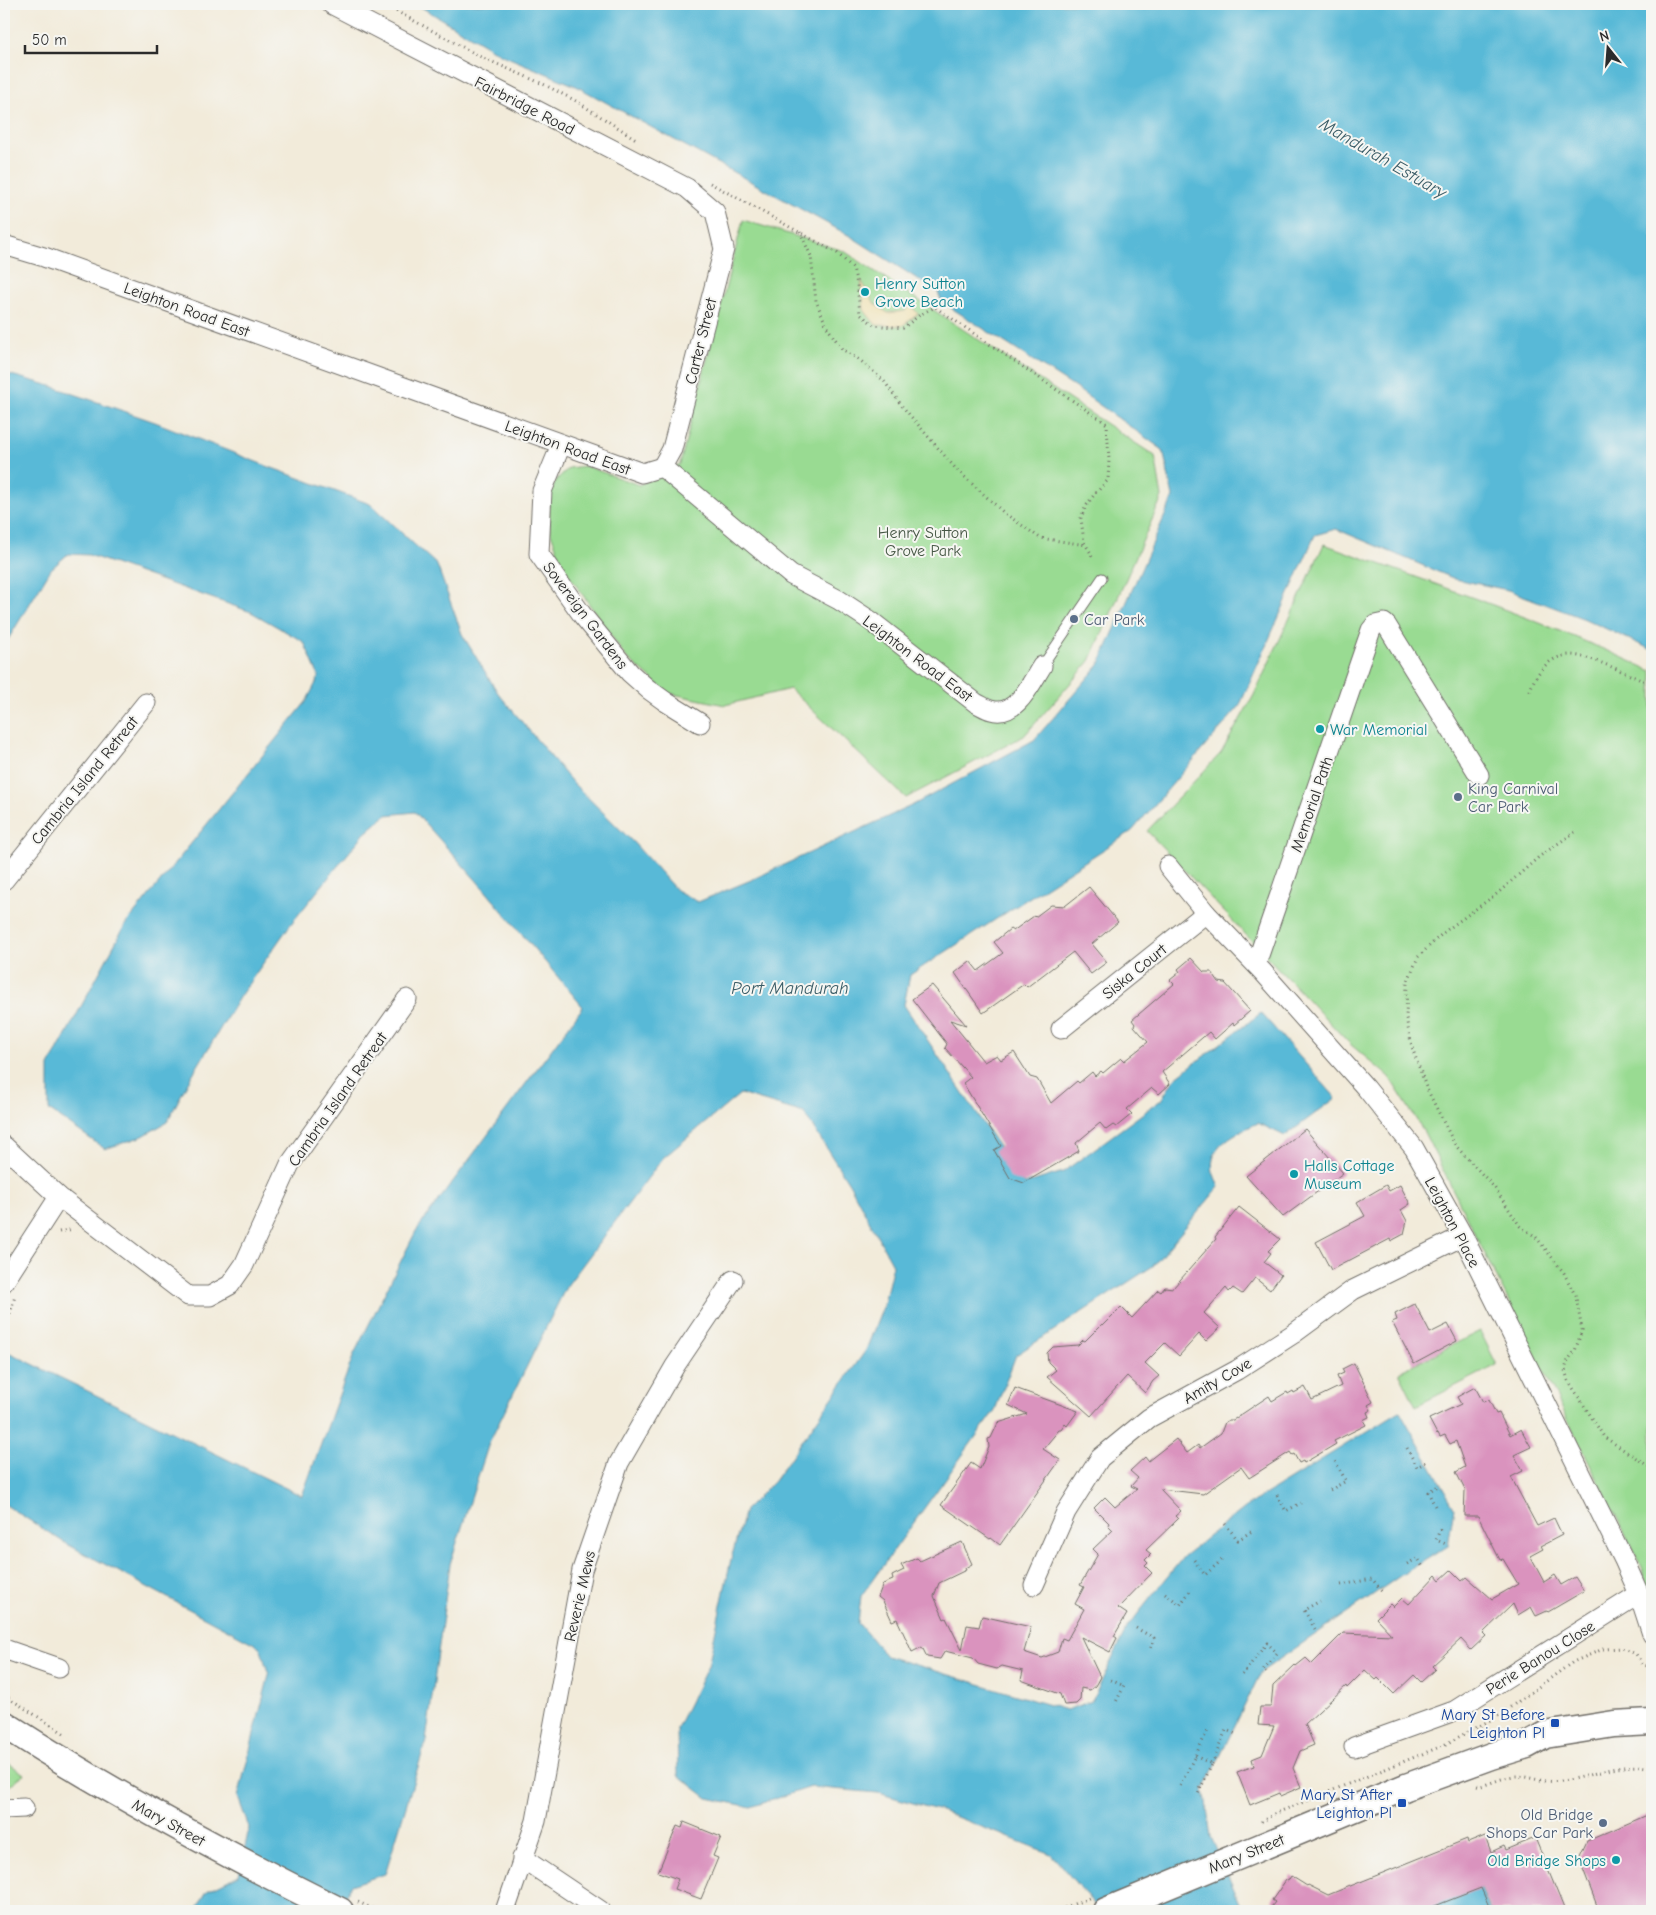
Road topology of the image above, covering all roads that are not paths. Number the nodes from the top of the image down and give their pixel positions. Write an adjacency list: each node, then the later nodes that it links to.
1 (331, 4): 2 (street, Fairbridge Road)
2 (715, 212): 5 (street, Carter Street)
3 (4, 245): 4 (street, Leighton Road East)
4 (561, 445): 5 (street, Leighton Road East); 9 (street, Sovereign Gardens)
5 (662, 467): 7 (street, Leighton Road East)
6 (1102, 578): 7 (lane, Leighton Road East)
7 (1042, 666)
8 (146, 703): 12 (street, Cambria Island Retreat)
9 (700, 723)
10 (1479, 774): 14 (street, Memorial Path)
11 (1168, 866): 13 (street, Leighton Place)
12 (4, 880)
13 (1206, 913): 14 (street, Leighton Place); 16 (street, Siska Court)
14 (1256, 964): 19 (street, Leighton Place)
15 (407, 999): 18 (street, Cambria Island Retreat)
16 (1061, 1029)
17 (4, 1146): 18 (street, Cambria Island Retreat)
18 (59, 1196): 21 (street)
19 (1463, 1236): 22 (street, Amity Cove); 23 (street, Leighton Place)
20 (733, 1280): 34 (street, Reverie Mews)
21 (10, 1286)
22 (1034, 1585)
23 (1639, 1594): 24 (street, Leighton Place); 31 (street, Perie Banou Close)
24 (1652, 1634)
25 (4, 1648): 26 (street)
26 (59, 1668)
27 (1652, 1722): 30 (street, Mary Street)
28 (4, 1724): 36 (street, Mary Street)
29 (1652, 1739): 30 (street, Mary Street)
30 (1527, 1745): 35 (street, Mary Street)
31 (1354, 1747)
32 (24, 1808): 33 (street)
33 (4, 1809)
34 (522, 1858): 37 (street, Reverie Mews); 38 (street)
35 (1101, 1903)
36 (340, 1911)
37 (504, 1911)
38 (601, 1911)

